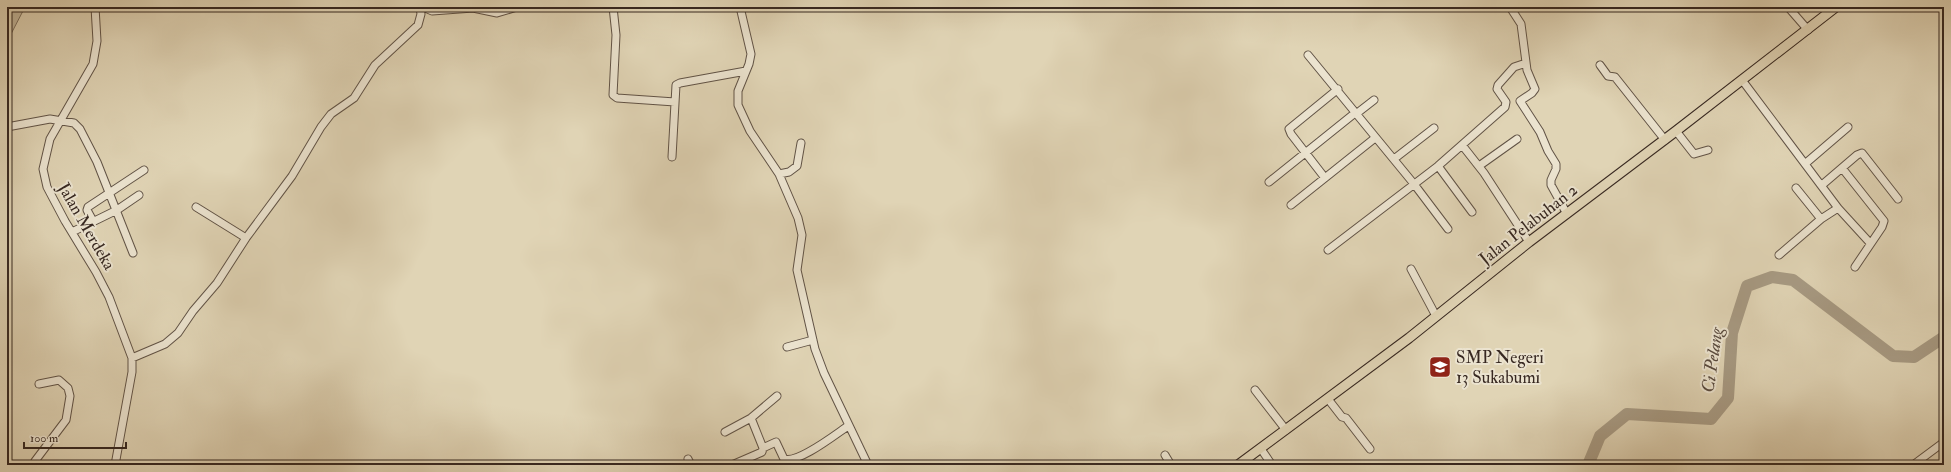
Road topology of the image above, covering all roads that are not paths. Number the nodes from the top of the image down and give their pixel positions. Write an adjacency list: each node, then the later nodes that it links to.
1 (95, 7): 21 (street, Jalan Merdeka)
2 (420, 7): 59 (street)
3 (424, 7): 10 (street)
4 (517, 7): 10 (street)
5 (613, 7): 19 (street)
6 (740, 7): 15 (street)
7 (1510, 7): 13 (street)
8 (1788, 7): 11 (street)
9 (1836, 7): 11 (main road, Jalan Pelabuhan 2)
10 (432, 9)
11 (1808, 30): 16 (main road, Jalan Pelabuhan 2)
12 (1308, 55): 17 (street)
13 (1526, 63): 30 (street); 54 (street)
14 (1600, 65): 28 (street)
15 (746, 71): 19 (street); 40 (street)
16 (1742, 80): 25 (main road, Jalan Pelabuhan 2); 35 (street)
17 (1338, 89): 20 (street); 32 (street)
18 (1374, 100): 20 (street)
19 (675, 102): 33 (street)
20 (1356, 114): 26 (street); 32 (street)
21 (60, 120): 22 (street); 46 (street); 58 (street, Jalan Merdeka)
22 (7, 127)
23 (1848, 127): 35 (street)
24 (1434, 128): 34 (street)
25 (1676, 131): 28 (main road, Jalan Pelabuhan 2); 31 (street)
26 (1375, 138): 34 (street); 41 (street)
27 (1517, 139): 37 (street)
28 (1665, 140): 54 (main road, Jalan Pelabuhan 2)
29 (801, 142): 40 (street)
30 (1462, 145): 36 (street); 37 (street)
31 (1708, 150)
32 (1305, 153): 41 (street); 42 (street)
33 (672, 157)
34 (1394, 159): 43 (street)
35 (1806, 163): 44 (street)
36 (1438, 166): 43 (street); 53 (street)
37 (1479, 166): 60 (street)
38 (1842, 168): 44 (street); 48 (street); 61 (street)
39 (144, 170): 46 (street)
40 (779, 174): 68 (street)
41 (1325, 178): 49 (street)
42 (1269, 182)
43 (1414, 184): 57 (street); 62 (street)
44 (1822, 185): 51 (street)
45 (1796, 188): 55 (street)
46 (109, 194): 52 (street); 56 (street)
47 (139, 195): 52 (street)
48 (1898, 199)
49 (1291, 205)
50 (196, 207): 59 (street)
51 (1838, 208): 55 (street); 61 (street)
52 (117, 210): 56 (street); 63 (street)
53 (1472, 212)
54 (1567, 214): 60 (main road, Jalan Pelabuhan 2)
55 (1821, 219): 64 (street)
56 (93, 221): 58 (street)
57 (1448, 230)
58 (72, 232): 70 (street, Jalan Merdeka)
59 (246, 238): 70 (street)
60 (1529, 242): 67 (main road, Jalan Pelabuhan 2)
61 (1870, 243): 65 (street)
62 (1328, 250)
63 (133, 253)
64 (1779, 255)
65 (1855, 267)
66 (1411, 269): 67 (street)
67 (1436, 316): 74 (main road, Jalan Pelabuhan 2)
68 (813, 340): 69 (street); 76 (street)
69 (786, 347)
70 (132, 358): 85 (street, Jalan Merdeka)
71 (39, 384): 84 (street)
72 (1255, 390): 77 (street)
73 (777, 396): 75 (street)
74 (1328, 398): 77 (main road, Jalan Pelabuhan 2); 82 (street)
75 (751, 418): 78 (street); 80 (street)
76 (848, 426): 80 (street); 87 (street)
77 (1286, 430): 81 (main road, Jalan Pelabuhan 2)
78 (725, 432)
79 (1944, 442): 91 (street)
80 (763, 448): 86 (street)
81 (1261, 449): 89 (main road, Jalan Pelabuhan 2); 90 (street)
82 (1370, 449)
83 (1164, 455): 88 (street)
84 (36, 464)
85 (115, 465)
86 (732, 465)
87 (868, 465)
88 (1172, 465)
89 (1238, 465)
90 (1272, 465)
91 (1913, 465)

